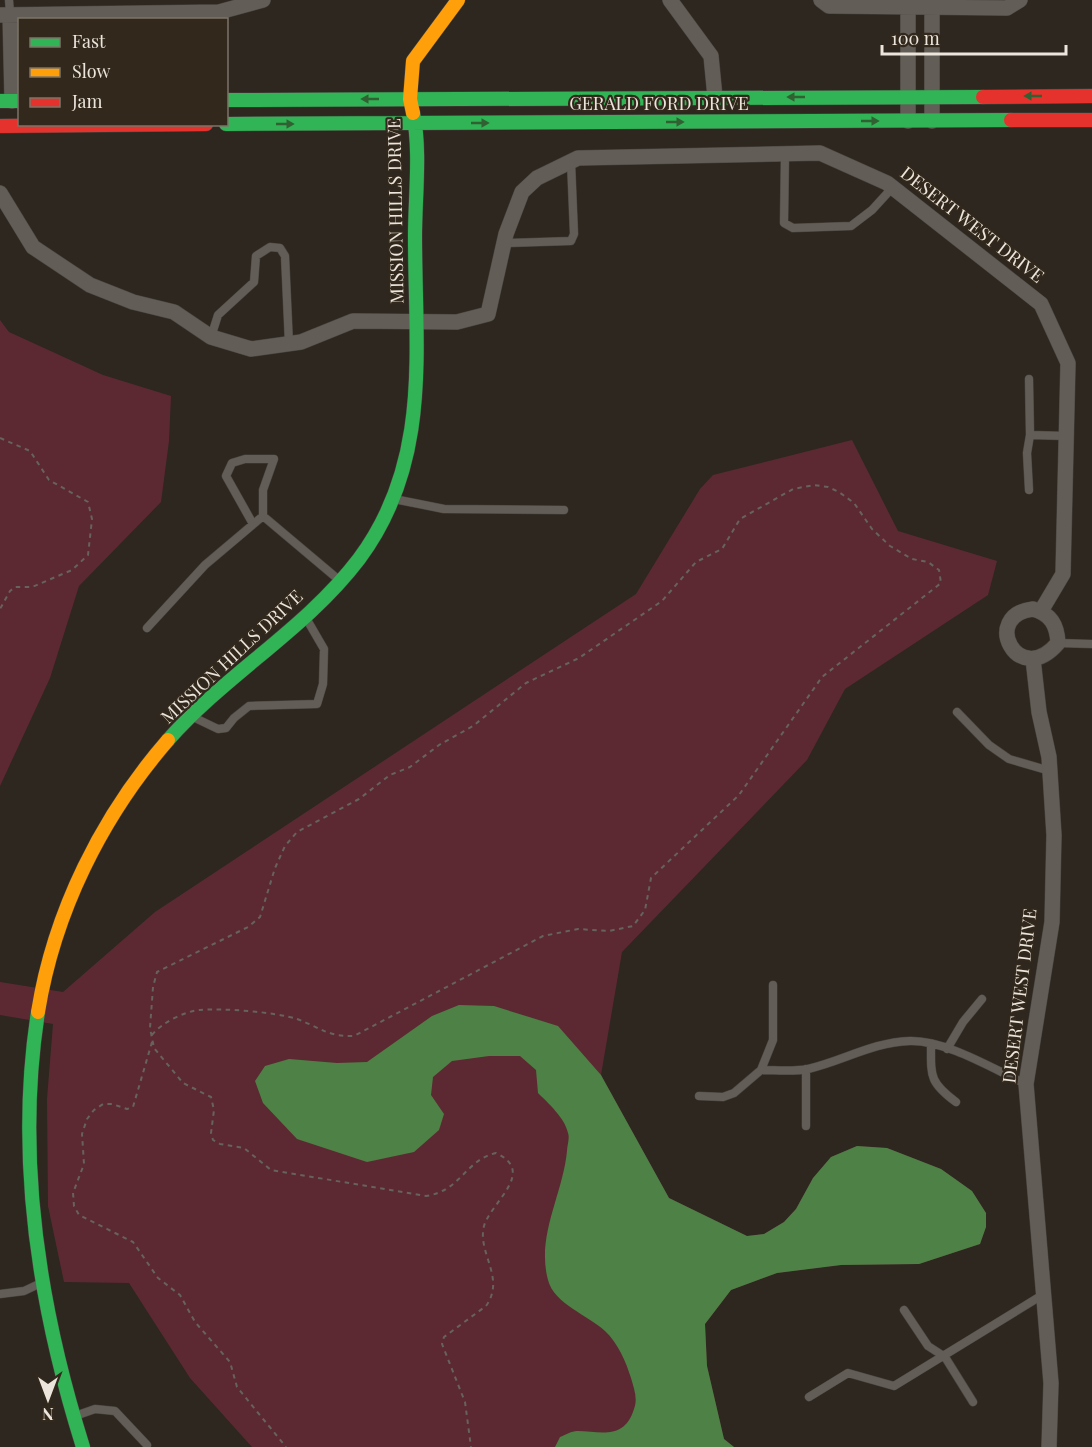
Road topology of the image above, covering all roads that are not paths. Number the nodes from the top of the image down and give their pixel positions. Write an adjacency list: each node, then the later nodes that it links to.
1 (263, 0): 8 (street)
2 (458, 0): 13 (main road, MISSION HILLS DRIVE)
3 (670, 0): 10 (street)
4 (821, 0): 6 (street)
5 (1020, 0): 7 (street)
6 (908, 7): 7 (street); 11 (street)
7 (932, 7): 12 (street)
8 (6, 10): 15 (street)
9 (1092, 96): 12 (main road, GERALD FORD DRIVE, one-way to 12)
10 (715, 97): 11 (main road, GERALD FORD DRIVE, one-way to 10); 13 (main road, GERALD FORD DRIVE)
11 (908, 97): 12 (main road, GERALD FORD DRIVE); 18 (street)
12 (932, 97): 16 (street)
13 (410, 99): 14 (main road, GERALD FORD DRIVE, one-way to 14); 19 (main road, MISSION HILLS DRIVE)
14 (228, 100)
15 (11, 101)
16 (932, 120): 17 (main road, GERALD FORD DRIVE); 18 (main road, GERALD FORD DRIVE)
17 (1092, 120)
18 (908, 121): 19 (main road, GERALD FORD DRIVE, one-way to 18)
19 (415, 123): 20 (main road, GERALD FORD DRIVE, one-way to 19); 28 (main road, MISSION HILLS DRIVE)
20 (228, 124)
21 (0, 126): 22 (main road)
22 (18, 126)
23 (785, 154): 24 (street, DESERT WEST DRIVE); 25 (street, DESERT WEST DRIVE); 25 (lane)
24 (572, 162): 27 (street, DESERT WEST DRIVE); 27 (lane)
25 (893, 187): 33 (street, DESERT WEST DRIVE)
26 (0, 193): 29 (street)
27 (504, 243): 28 (street, DESERT WEST DRIVE)
28 (416, 321): 30 (street); 35 (main road, MISSION HILLS DRIVE)
29 (211, 337): 30 (street); 30 (lane)
30 (289, 344)
31 (1029, 380): 32 (lane)
32 (1030, 435): 33 (lane); 34 (lane)
33 (1067, 436): 40 (street, DESERT WEST DRIVE)
34 (1029, 490)
35 (393, 499): 36 (lane); 39 (main road, MISSION HILLS DRIVE)
36 (564, 510)
37 (263, 516): 38 (lane); 38 (lane); 39 (lane)
38 (253, 524): 42 (lane)
39 (340, 581): 41 (main road, MISSION HILLS DRIVE)
40 (1041, 611): 43 (street); 45 (street)
41 (304, 614): 47 (main road, MISSION HILLS DRIVE); 47 (lane)
42 (147, 628)
43 (1058, 643): 44 (lane); 45 (street)
44 (1092, 644)
45 (1033, 659): 48 (street, DESERT WEST DRIVE)
46 (957, 712): 48 (lane)
47 (192, 716): 59 (main road, MISSION HILLS DRIVE)
48 (1050, 771): 55 (street, DESERT WEST DRIVE)
49 (773, 984): 53 (lane)
50 (982, 999): 52 (lane)
51 (931, 1044): 52 (lane); 54 (lane); 57 (lane)
52 (947, 1049): 55 (lane)
53 (761, 1070): 54 (lane); 56 (lane)
54 (806, 1070): 58 (lane)
55 (1026, 1084): 61 (street, DESERT WEST DRIVE)
56 (699, 1096)
57 (956, 1102)
58 (806, 1126)
59 (42, 1282): 60 (lane); 66 (main road, MISSION HILLS DRIVE)
60 (0, 1294)
61 (1044, 1294): 63 (lane); 69 (street, DESERT WEST DRIVE)
62 (904, 1310): 63 (lane)
63 (945, 1357): 64 (lane); 65 (lane)
64 (809, 1397)
65 (973, 1402)
66 (74, 1417): 67 (lane); 68 (main road, MISSION HILLS DRIVE)
67 (147, 1445)
68 (83, 1447)
69 (1049, 1447)

